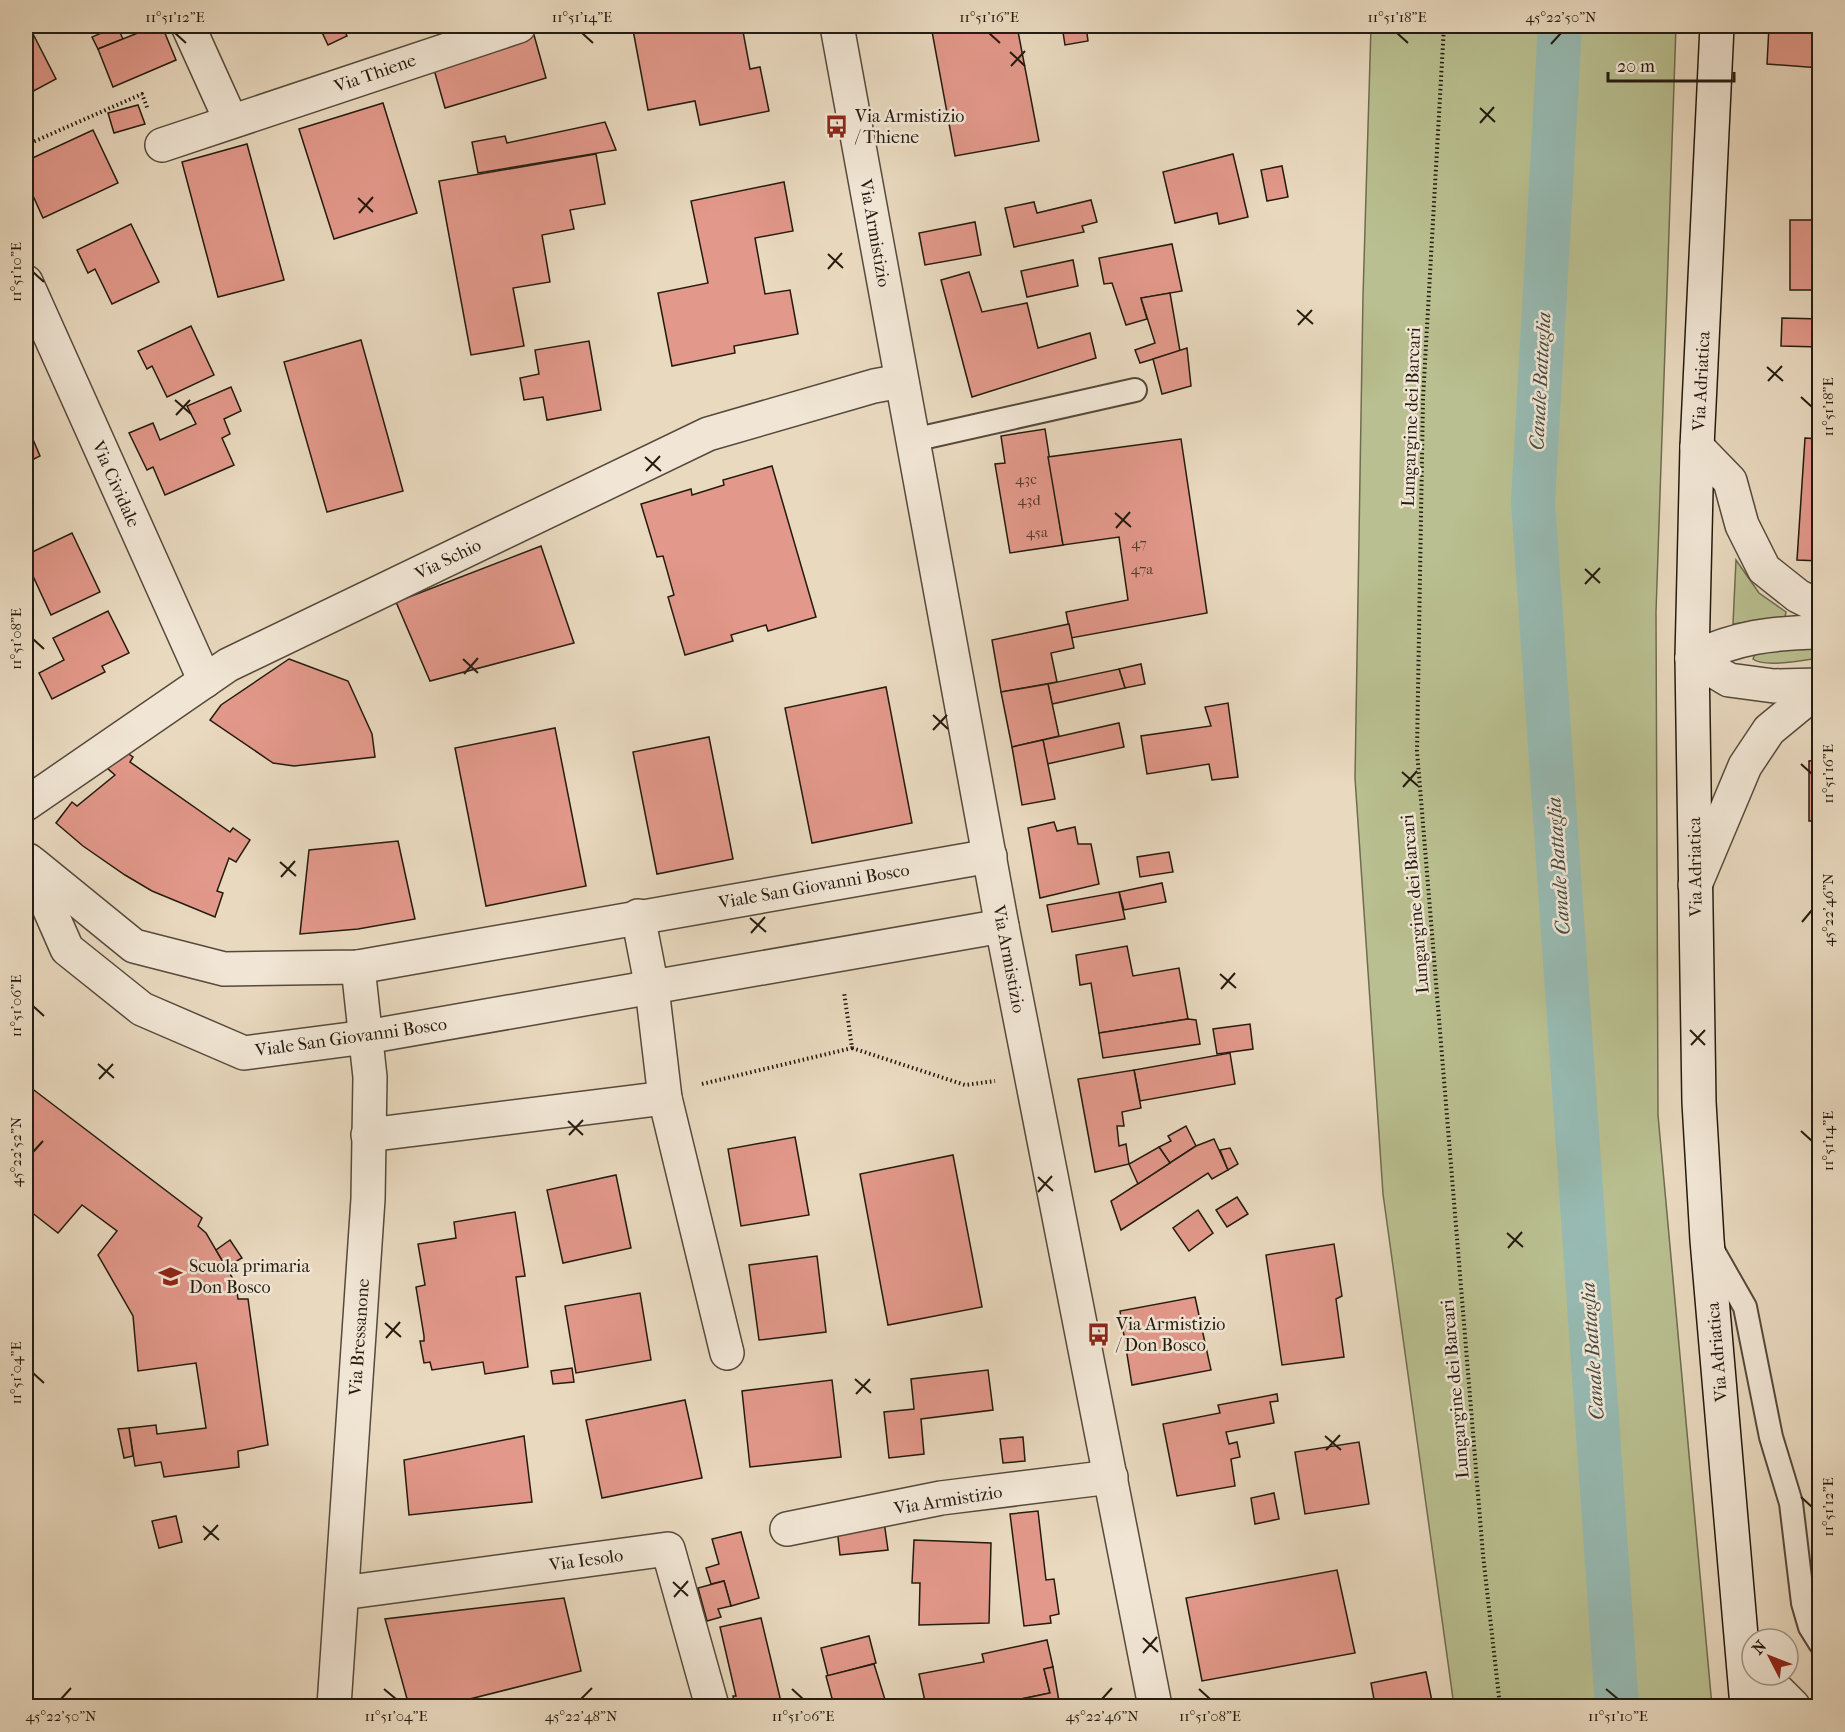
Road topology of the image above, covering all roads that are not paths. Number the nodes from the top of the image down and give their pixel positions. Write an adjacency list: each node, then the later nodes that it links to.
1 (188, 26): 5 (street)
2 (519, 26): 5 (street, Via Thiene)
3 (837, 26): 8 (street, Via Armistizio)
4 (1717, 26): 11 (street, Via Adriatica)
5 (231, 121): 6 (street, Via Thiene)
6 (162, 145)
7 (26, 285): 15 (street, Via Cividale)
8 (901, 381): 10 (street, Via Armistizio); 15 (street, Via Schio)
9 (1135, 390): 10 (lane)
10 (913, 440): 18 (street, Via Armistizio)
11 (1697, 447): 12 (street); 14 (street, Via Adriatica)
12 (1820, 607)
13 (1820, 632): 14 (street)
14 (1692, 658): 16 (street); 20 (street, Via Adriatica)
15 (205, 681): 17 (street, Via Schio)
16 (1820, 686): 20 (street)
17 (26, 804)
18 (990, 856): 21 (street, Viale San Giovanni Bosco); 22 (street, Via Armistizio)
19 (27, 858): 23 (street, Viale San Giovanni Bosco); 25 (street, Viale San Giovanni Bosco)
20 (1695, 885): 28 (street, Via Adriatica)
21 (638, 916): 23 (street, Viale San Giovanni Bosco); 24 (street)
22 (1002, 926): 24 (street, Viale San Giovanni Bosco); 30 (street, Via Armistizio)
23 (358, 967): 25 (street, Via Bressanone)
24 (652, 988): 25 (street, Viale San Giovanni Bosco); 26 (street)
25 (366, 1036): 27 (street, Via Bressanone)
26 (665, 1098): 27 (street); 29 (street)
27 (368, 1135): 32 (street, Via Bressanone)
28 (1707, 1239): 33 (street, Via Adriatica); 34 (lane)
29 (727, 1353)
30 (1111, 1478): 31 (street, Via Armistizio); 39 (street, Via Armistizio)
31 (787, 1529)
32 (342, 1593): 37 (street, Via Bressanone); 38 (street, Via Iesolo)
33 (1748, 1627)
34 (1820, 1643)
35 (1749, 1687): 40 (street, Via Adriatica)
36 (1773, 1687): 41 (street)
37 (334, 1707)
38 (712, 1707)
39 (1155, 1707)
40 (1747, 1707)
41 (1793, 1707)

